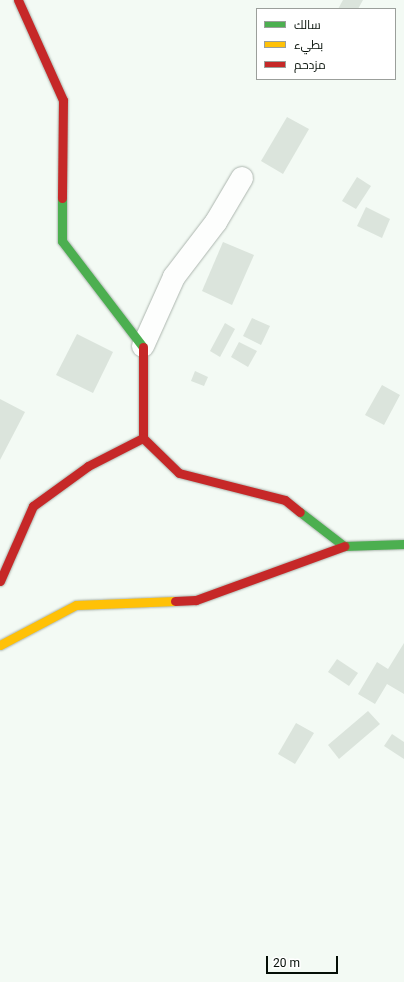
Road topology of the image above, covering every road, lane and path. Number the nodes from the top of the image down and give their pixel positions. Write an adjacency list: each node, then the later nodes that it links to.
1 (18, 0): 3 (street)
2 (242, 178): 3 (street)
3 (143, 346): 4 (street)
4 (143, 438): 6 (street); 7 (street)
5 (404, 544): 6 (street)
6 (344, 546): 8 (street)
7 (0, 582)
8 (0, 645)

